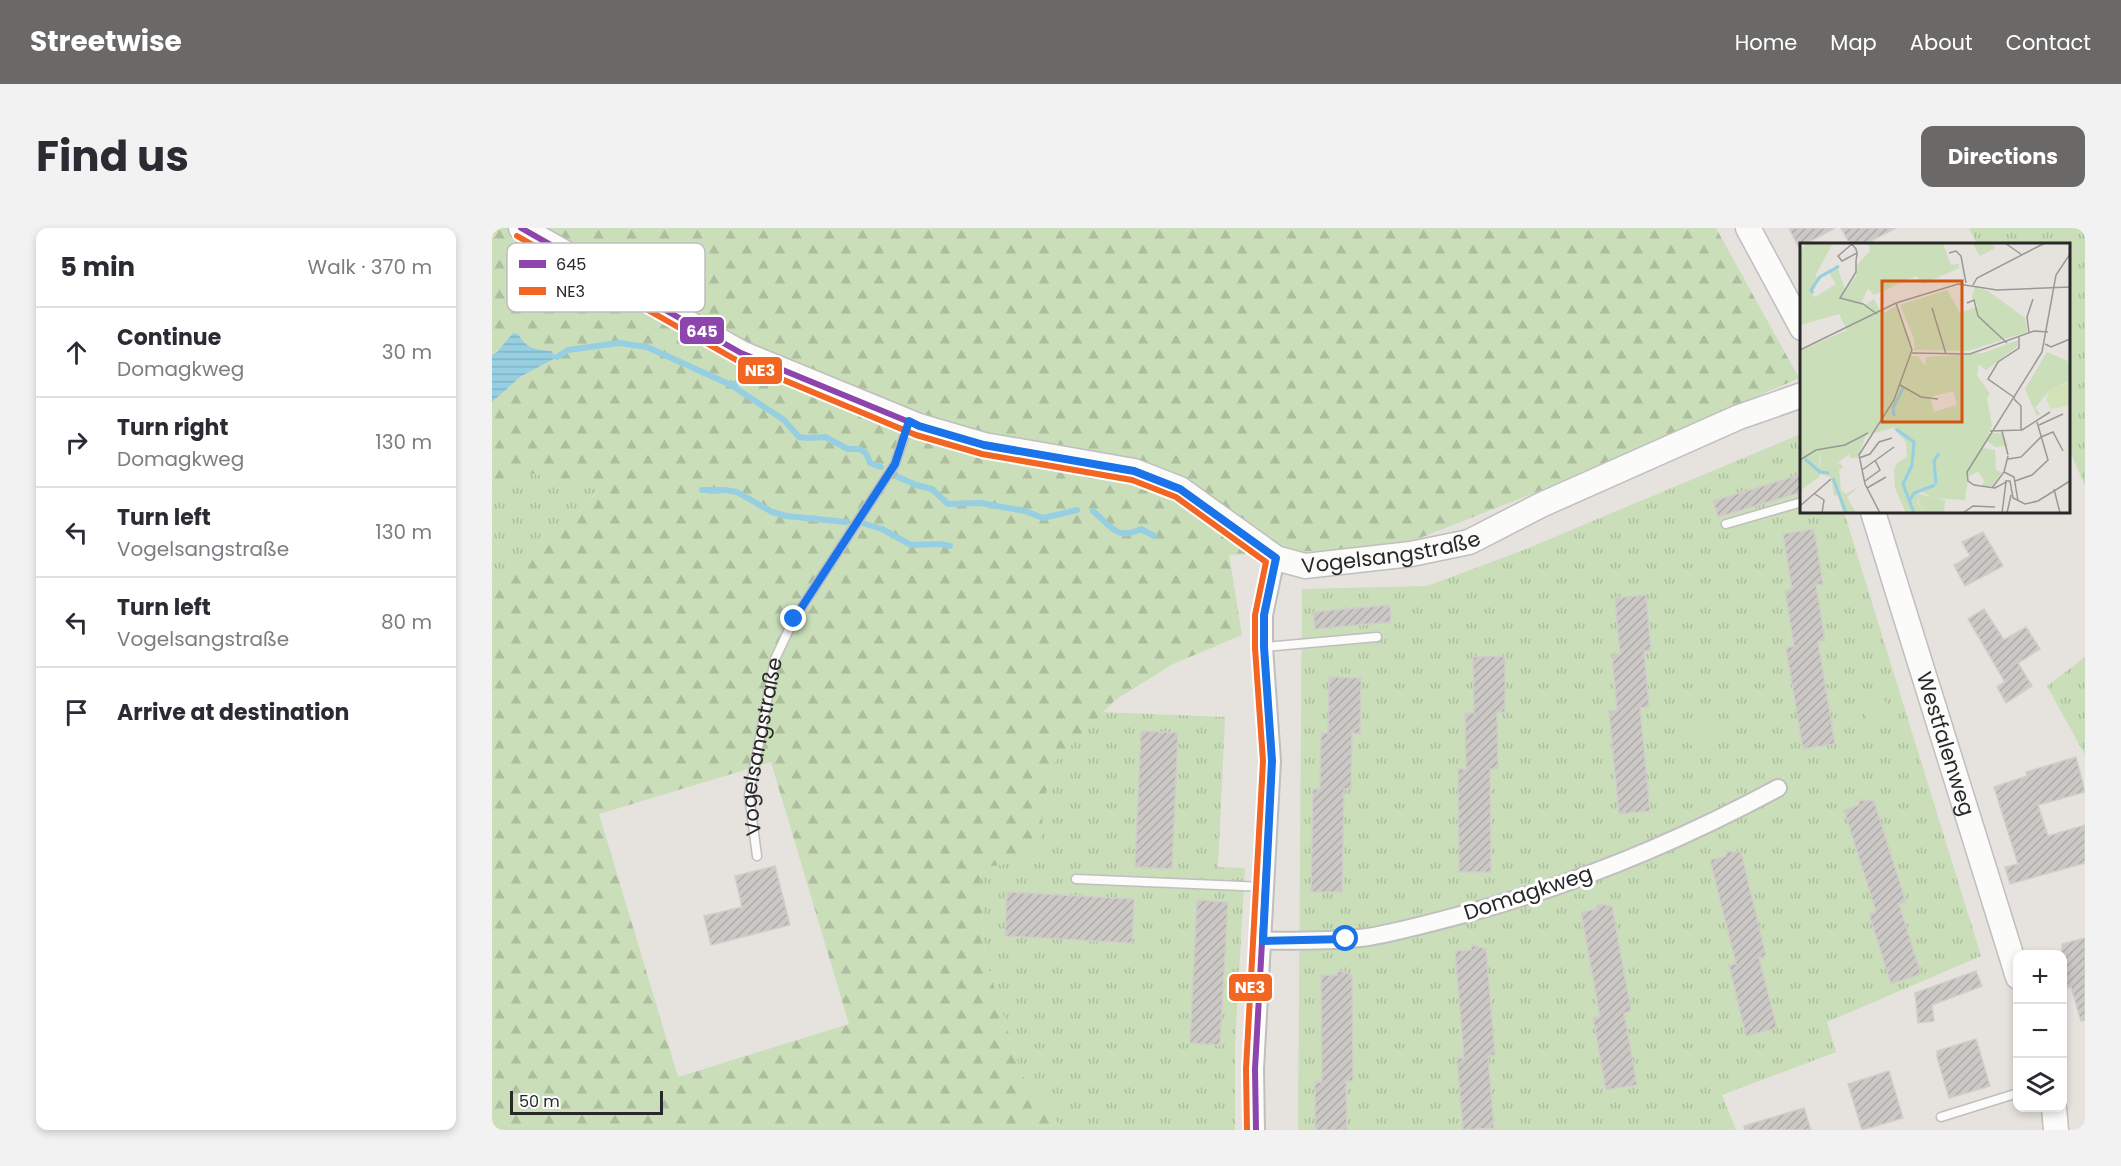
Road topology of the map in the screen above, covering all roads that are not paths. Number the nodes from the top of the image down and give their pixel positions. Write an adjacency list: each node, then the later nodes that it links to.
1 (521, 228): 3 (street, Vogelsangstraße)
2 (1748, 228): 5 (street)
3 (547, 243)
4 (669, 312): 7 (street, Vogelsangstraße)
5 (1800, 324)
6 (1800, 396): 11 (street, Vogelsangstraße)
7 (909, 421): 11 (street, Vogelsangstraße); 15 (lane, Vogelsangstraße)
8 (1800, 503): 10 (lane)
9 (1873, 513): 19 (street, Westfalenweg)
10 (1726, 524)
11 (1276, 558): 13 (street)
12 (1377, 637): 13 (lane)
13 (1264, 647): 17 (street)
14 (1778, 788): 18 (street, Domagkweg)
15 (757, 856)
16 (1076, 879): 17 (lane)
17 (1265, 887): 18 (street)
18 (1263, 941): 23 (street)
19 (2013, 961)
20 (2013, 1095): 22 (lane)
21 (2054, 1112): 24 (street)
22 (1941, 1117)
23 (1256, 1130)
24 (2056, 1130)

